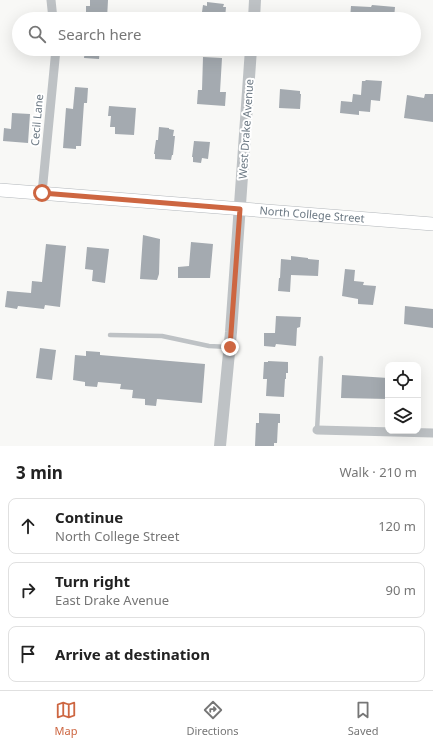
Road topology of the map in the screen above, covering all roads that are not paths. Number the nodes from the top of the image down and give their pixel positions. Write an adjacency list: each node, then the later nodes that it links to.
1 (51, 0): 3 (street)
2 (255, 0): 4 (street)
3 (52, 12)
4 (254, 12)
5 (55, 56): 8 (street, Cecil Lane)
6 (251, 56): 9 (street, West Drake Avenue)
7 (0, 190): 8 (main road, North College Street)
8 (42, 193): 9 (main road, North College Street)
9 (240, 209): 10 (main road, North College Street); 12 (street, West Drake Avenue)
10 (433, 224)
11 (110, 334): 12 (lane)
12 (230, 347): 16 (street, West Drake Avenue)
13 (321, 358): 14 (lane)
14 (317, 430): 15 (street)
15 (433, 433)
16 (220, 446)

